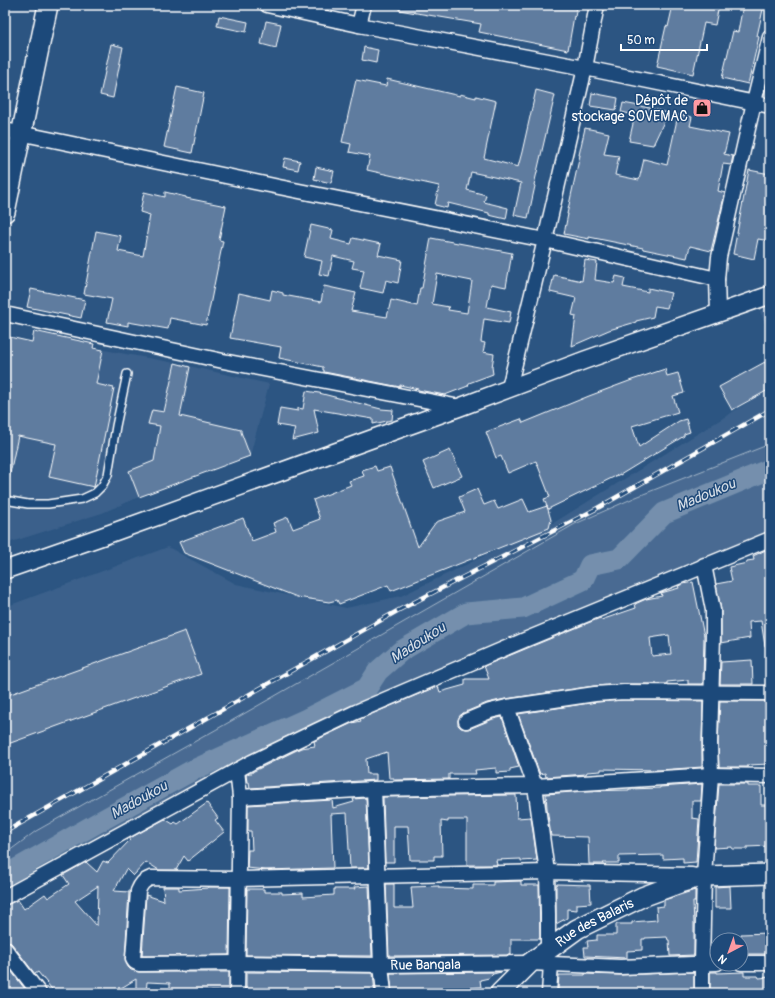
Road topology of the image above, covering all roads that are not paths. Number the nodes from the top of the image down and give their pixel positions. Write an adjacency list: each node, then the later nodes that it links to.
1 (48, 5): 10 (main road)
2 (267, 5): 5 (street)
3 (364, 5): 5 (street)
4 (597, 5): 7 (street)
5 (359, 25): 7 (street)
6 (770, 37): 8 (street)
7 (585, 68): 8 (street); 12 (street)
8 (754, 102): 9 (street); 13 (street)
9 (770, 106)
10 (14, 131): 11 (main road); 12 (street)
11 (5, 212)
12 (546, 240): 13 (street); 18 (street)
13 (717, 279): 15 (street)
14 (770, 295): 15 (street)
15 (718, 312): 18 (street)
16 (5, 314): 19 (street)
17 (127, 374): 20 (lane)
18 (509, 388): 19 (street)
19 (460, 407): 23 (street)
20 (5, 500)
21 (770, 538): 22 (street)
22 (704, 565): 24 (street); 28 (street)
23 (5, 570)
24 (712, 692): 25 (street); 26 (street); 29 (street)
25 (770, 693)
26 (507, 707): 27 (street); 31 (street)
27 (466, 721)
28 (237, 770): 33 (street); 39 (street)
29 (710, 775): 30 (street); 31 (street); 37 (street)
30 (770, 776)
31 (535, 786): 32 (street); 34 (street)
32 (374, 789): 33 (street); 36 (street)
33 (240, 797): 38 (street)
34 (547, 872): 36 (street); 37 (street); 41 (street)
35 (770, 874): 37 (main road, Rue des Balaris)
36 (377, 876): 38 (street); 48 (street)
37 (704, 876): 41 (main road, Rue des Balaris); 44 (street)
38 (239, 879): 42 (street); 42 (street, Rue Bangala)
39 (5, 897)
40 (5, 949): 49 (street)
41 (550, 957): 43 (main road, Rue des Balaris); 44 (street); 53 (street)
42 (237, 963): 48 (street, Rue Bangala); 50 (street)
43 (530, 963): 48 (street, Rue Bangala); 52 (main road, Rue des Balaris)
44 (702, 963): 45 (street); 54 (street)
45 (709, 963)
46 (749, 963): 47 (street)
47 (770, 963)
48 (381, 965): 51 (street)
49 (39, 993)
50 (237, 993)
51 (384, 993)
52 (500, 993)
53 (549, 993)
54 (702, 993)

